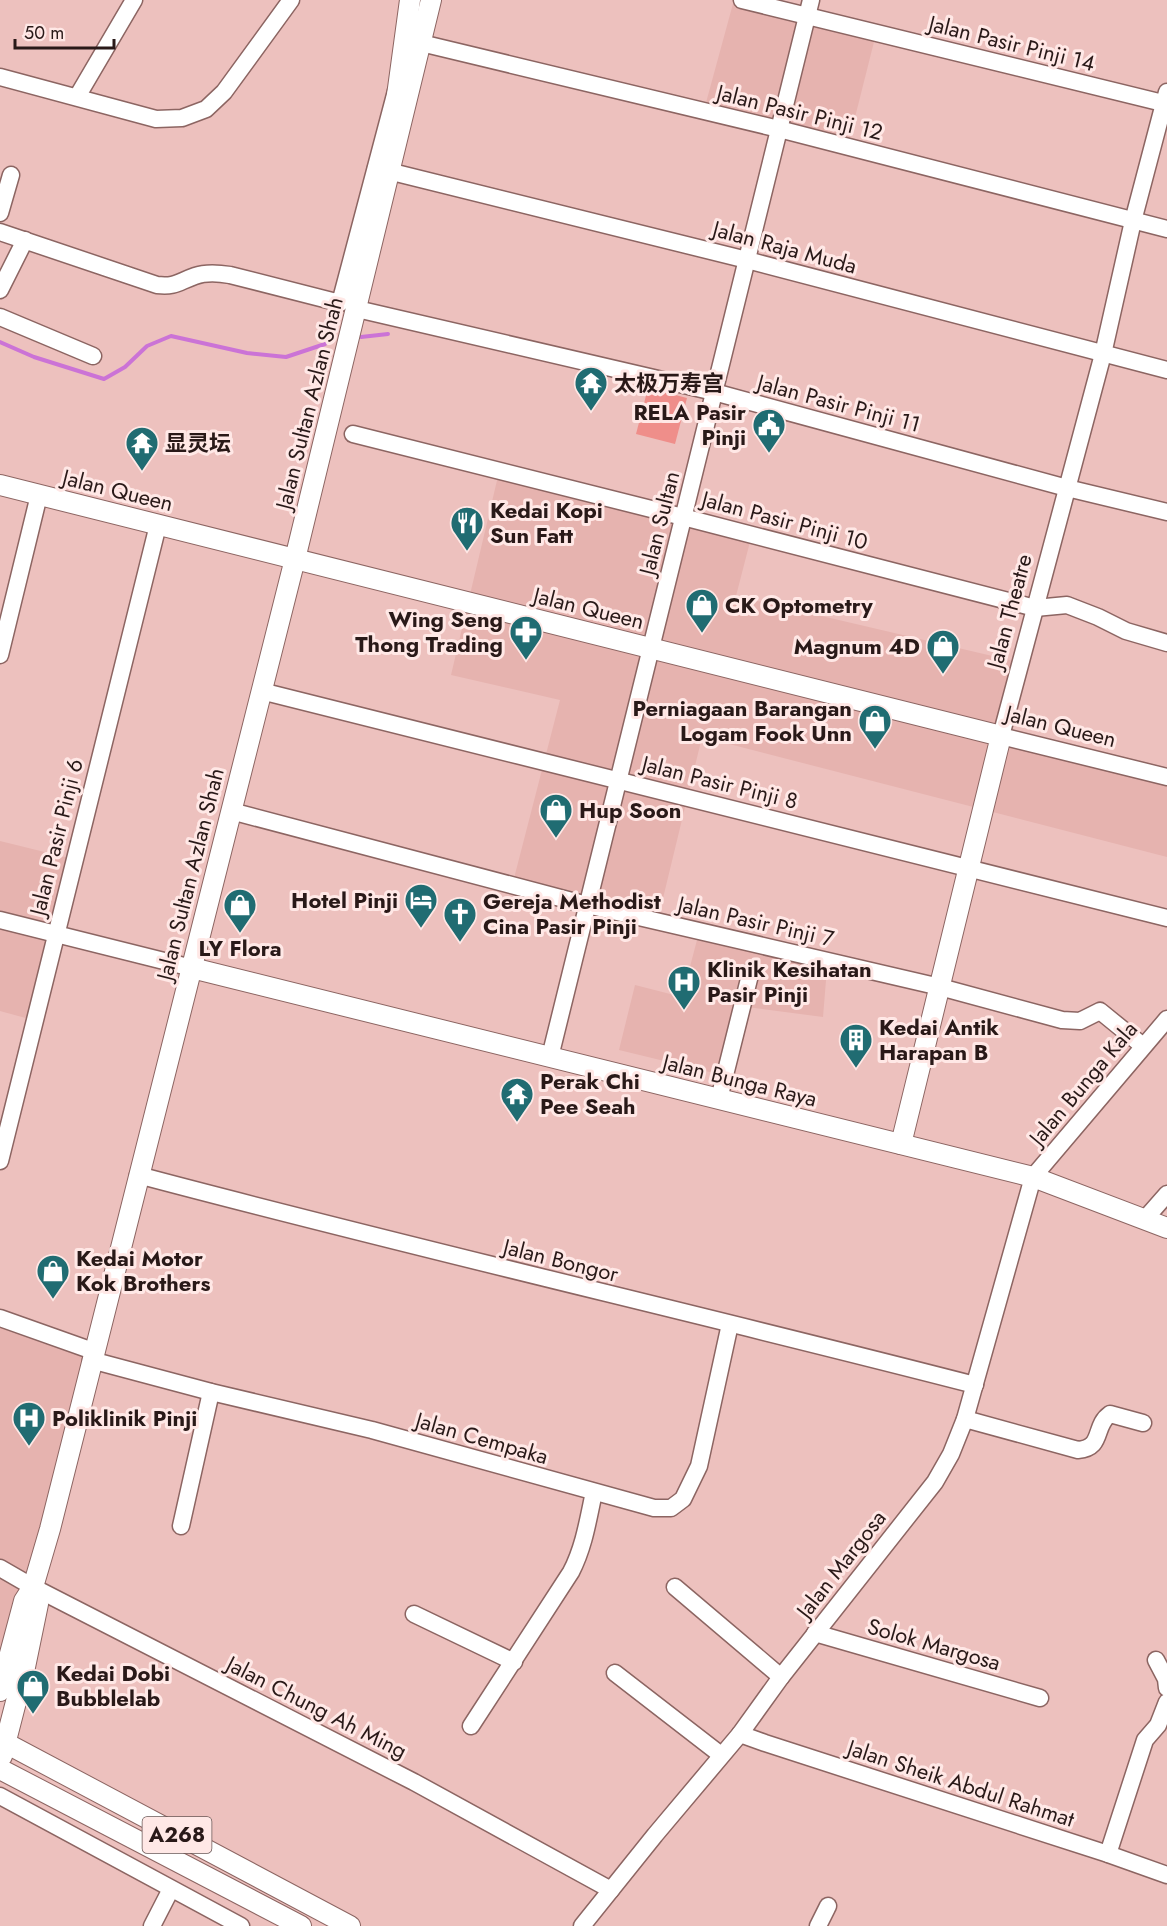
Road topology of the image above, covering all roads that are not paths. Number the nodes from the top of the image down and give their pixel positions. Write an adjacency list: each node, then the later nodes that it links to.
1 (134, 0): 11 (street)
2 (291, 0): 11 (street)
3 (410, 0): 14 (main road, Jalan Sultan Azlan Shah)
4 (422, 0): 9 (main road)
5 (431, 0): 9 (main road, Jalan Sultan Azlan Shah)
6 (742, 0): 8 (street, Jalan Pasir Pinji 14)
7 (811, 0): 8 (street, Jalan Sultan)
8 (807, 17): 12 (street, Jalan Pasir Pinji 14); 13 (street, Jalan Sultan)
9 (421, 43): 13 (street, Jalan Pasir Pinji 12); 14 (main road, Jalan Sultan Azlan Shah)
10 (0, 77): 11 (street)
11 (77, 97)
12 (1166, 99): 17 (street, Jalan Theatre)
13 (779, 129): 17 (street, Jalan Pasir Pinji 12); 21 (street, Jalan Sultan)
14 (383, 170): 20 (street); 21 (street, Jalan Raja Muda); 23 (main road, Jalan Sultan Azlan Shah)
15 (10, 175): 16 (street)
16 (0, 213)
17 (1133, 221): 18 (street, Jalan Pasir Pinji 12); 25 (street, Jalan Theatre)
18 (1167, 229)
19 (0, 232): 20 (street)
20 (25, 240): 22 (street)
21 (747, 260): 25 (street, Jalan Raja Muda); 28 (street, Jalan Sultan)
22 (0, 290)
23 (357, 309): 28 (street, Jalan Pasir Pinji 11); 36 (main road, Jalan Sultan Azlan Shah)
24 (0, 317): 26 (street)
25 (1103, 354): 27 (street, Jalan Raja Muda); 31 (street, Jalan Theatre)
26 (93, 356)
27 (1167, 370)
28 (714, 392): 31 (street, Jalan Pasir Pinji 11); 34 (street, Jalan Sultan)
29 (353, 434): 34 (street, Jalan Pasir Pinji 10)
30 (0, 485): 32 (main road, Jalan Queen)
31 (1067, 488): 33 (street, Jalan Pasir Pinji 11); 37 (street, Jalan Theatre)
32 (39, 495): 35 (main road, Jalan Queen); 40 (street)
33 (1167, 513)
34 (683, 517): 37 (street, Jalan Pasir Pinji 10); 39 (street, Jalan Sultan)
35 (158, 525): 36 (main road, Jalan Queen); 50 (street, Jalan Pasir Pinji 6)
36 (295, 559): 39 (main road, Jalan Queen); 41 (main road, Jalan Sultan Azlan Shah)
37 (1035, 608): 38 (street, Jalan Pasir Pinji 10); 42 (street, Jalan Theatre)
38 (1167, 643)
39 (651, 648): 42 (main road, Jalan Queen); 44 (street, Jalan Sultan)
40 (0, 655)
41 (261, 691): 44 (street, Jalan Pasir Pinji 8); 45 (main road, Jalan Sultan Azlan Shah)
42 (1001, 736): 43 (street, Jalan Queen); 46 (main road, Jalan Theatre)
43 (1167, 777)
44 (618, 780): 46 (street, Jalan Pasir Pinji 8); 47 (street, Jalan Sultan)
45 (231, 811): 47 (street, Jalan Pasir Pinji 7); 51 (main road, Jalan Sultan Azlan Shah)
46 (969, 867): 48 (street, Jalan Pasir Pinji 8); 53 (main road, Jalan Theatre)
47 (587, 905): 53 (street, Jalan Pasir Pinji 7); 56 (street, Jalan Sultan)
48 (1167, 918)
49 (0, 920): 50 (street)
50 (55, 934): 51 (street); 59 (street, Jalan Pasir Pinji 6)
51 (192, 968): 56 (main road, Jalan Bunga Raya); 60 (main road, Jalan Sultan Azlan Shah)
52 (751, 971): 57 (street)
53 (940, 987): 55 (street, Jalan Pasir Pinji 7); 58 (main road, Jalan Theatre)
54 (1167, 1019): 55 (street, Jalan Bunga Kala)
55 (1143, 1046): 61 (street, Jalan Bunga Kala)
56 (550, 1057): 57 (main road, Jalan Bunga Raya)
57 (719, 1099): 58 (main road, Jalan Bunga Raya)
58 (902, 1144): 61 (main road, Jalan Bunga Raya)
59 (0, 1161)
60 (138, 1175): 66 (street, Jalan Bongor); 67 (main road, Jalan Sultan Azlan Shah)
61 (1033, 1177): 63 (main road, Jalan Bunga Raya); 68 (street, Jalan Margosa)
62 (1167, 1194): 63 (street)
63 (1145, 1220): 64 (main road, Jalan Bunga Raya)
64 (1167, 1228)
65 (0, 1318): 67 (street, Jalan Cempaka)
66 (730, 1324): 68 (street, Jalan Bongor); 72 (street, Jalan Cempaka)
67 (92, 1355): 69 (street, Jalan Cempaka); 75 (main road, Jalan Sultan Azlan Shah)
68 (975, 1385): 70 (street, Jalan Margosa)
69 (211, 1392): 72 (street, Jalan Cempaka); 73 (street)
70 (965, 1419): 71 (street); 78 (street, Jalan Margosa)
71 (1143, 1423)
72 (594, 1492): 80 (street)
73 (181, 1526)
74 (0, 1568): 75 (street, Jalan Chung Ah Ming)
75 (33, 1587): 84 (main road, Jalan Sultan Azlan Shah); 89 (main road, Jalan Sultan Azlan Shah); 97 (street, Jalan Chung Ah Ming)
76 (675, 1587): 82 (street)
77 (414, 1614): 80 (street)
78 (815, 1633): 82 (street, Jalan Margosa); 85 (street, Solok Margosa)
79 (1156, 1659): 83 (street)
80 (514, 1662): 87 (street)
81 (615, 1673): 90 (street)
82 (781, 1677): 88 (street, Jalan Margosa)
83 (1167, 1688)
84 (0, 1691)
85 (1040, 1698)
86 (1167, 1702): 94 (street)
87 (471, 1726)
88 (740, 1734): 90 (street, Jalan Margosa); 94 (street, Jalan Sheik Abdul Rahmat)
89 (2, 1742): 91 (main road, Jalan Sultan Azlan Shah); 102 (main road, A268)
90 (721, 1755): 97 (street, Jalan Margosa)
91 (0, 1762)
92 (0, 1769): 101 (main road, A268)
93 (0, 1796): 96 (street)
94 (1108, 1854): 95 (street, Jalan Sheik Abdul Rahmat)
95 (1167, 1875)
96 (171, 1889): 99 (street); 100 (street)
97 (612, 1890): 103 (street, Jalan Margosa)
98 (828, 1906): 104 (street)
99 (152, 1926)
100 (241, 1926)
101 (301, 1926)
102 (350, 1926)
103 (582, 1926)
104 (818, 1926)

